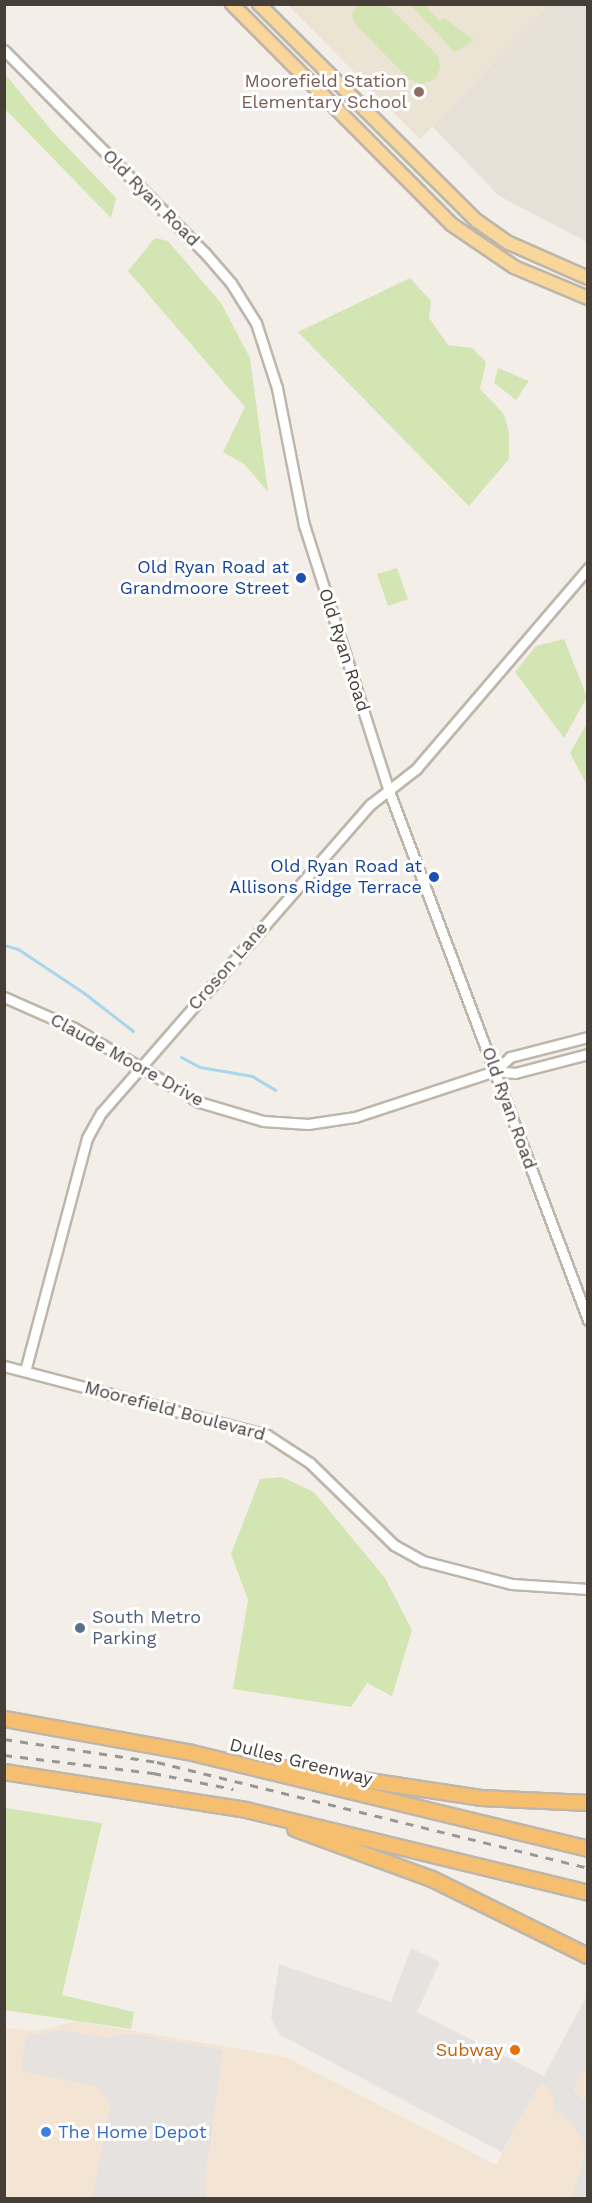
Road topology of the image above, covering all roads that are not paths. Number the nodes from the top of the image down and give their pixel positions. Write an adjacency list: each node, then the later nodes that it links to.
1 (232, 4): 5 (main road)
2 (259, 4): 4 (main road)
3 (4, 50): 7 (street, Old Ryan Road)
4 (588, 278)
5 (588, 298)
6 (588, 568): 7 (street, Croson Lane)
7 (389, 790): 11 (street, Croson Lane); 12 (street, Old Ryan Road)
8 (4, 997): 11 (street, Claude Moore Drive)
9 (588, 1037): 12 (street, Claude Moore Drive)
10 (588, 1054): 12 (street, Claude Moore Drive)
11 (138, 1068): 12 (street, Claude Moore Drive); 15 (street, Croson Lane)
12 (495, 1071): 13 (street, Old Ryan Road)
13 (588, 1320)
14 (4, 1366): 15 (street, Moorefield Boulevard)
15 (25, 1371): 16 (street, Moorefield Boulevard)
16 (588, 1589)
17 (4, 1719): 18 (highway, Dulles Greenway)
18 (188, 1752): 20 (highway); 22 (highway, Dulles Greenway)
19 (4, 1772): 21 (highway)
20 (588, 1803)
21 (246, 1810): 23 (highway); 24 (highway)
22 (588, 1849)
23 (588, 1893)
24 (588, 1956)

